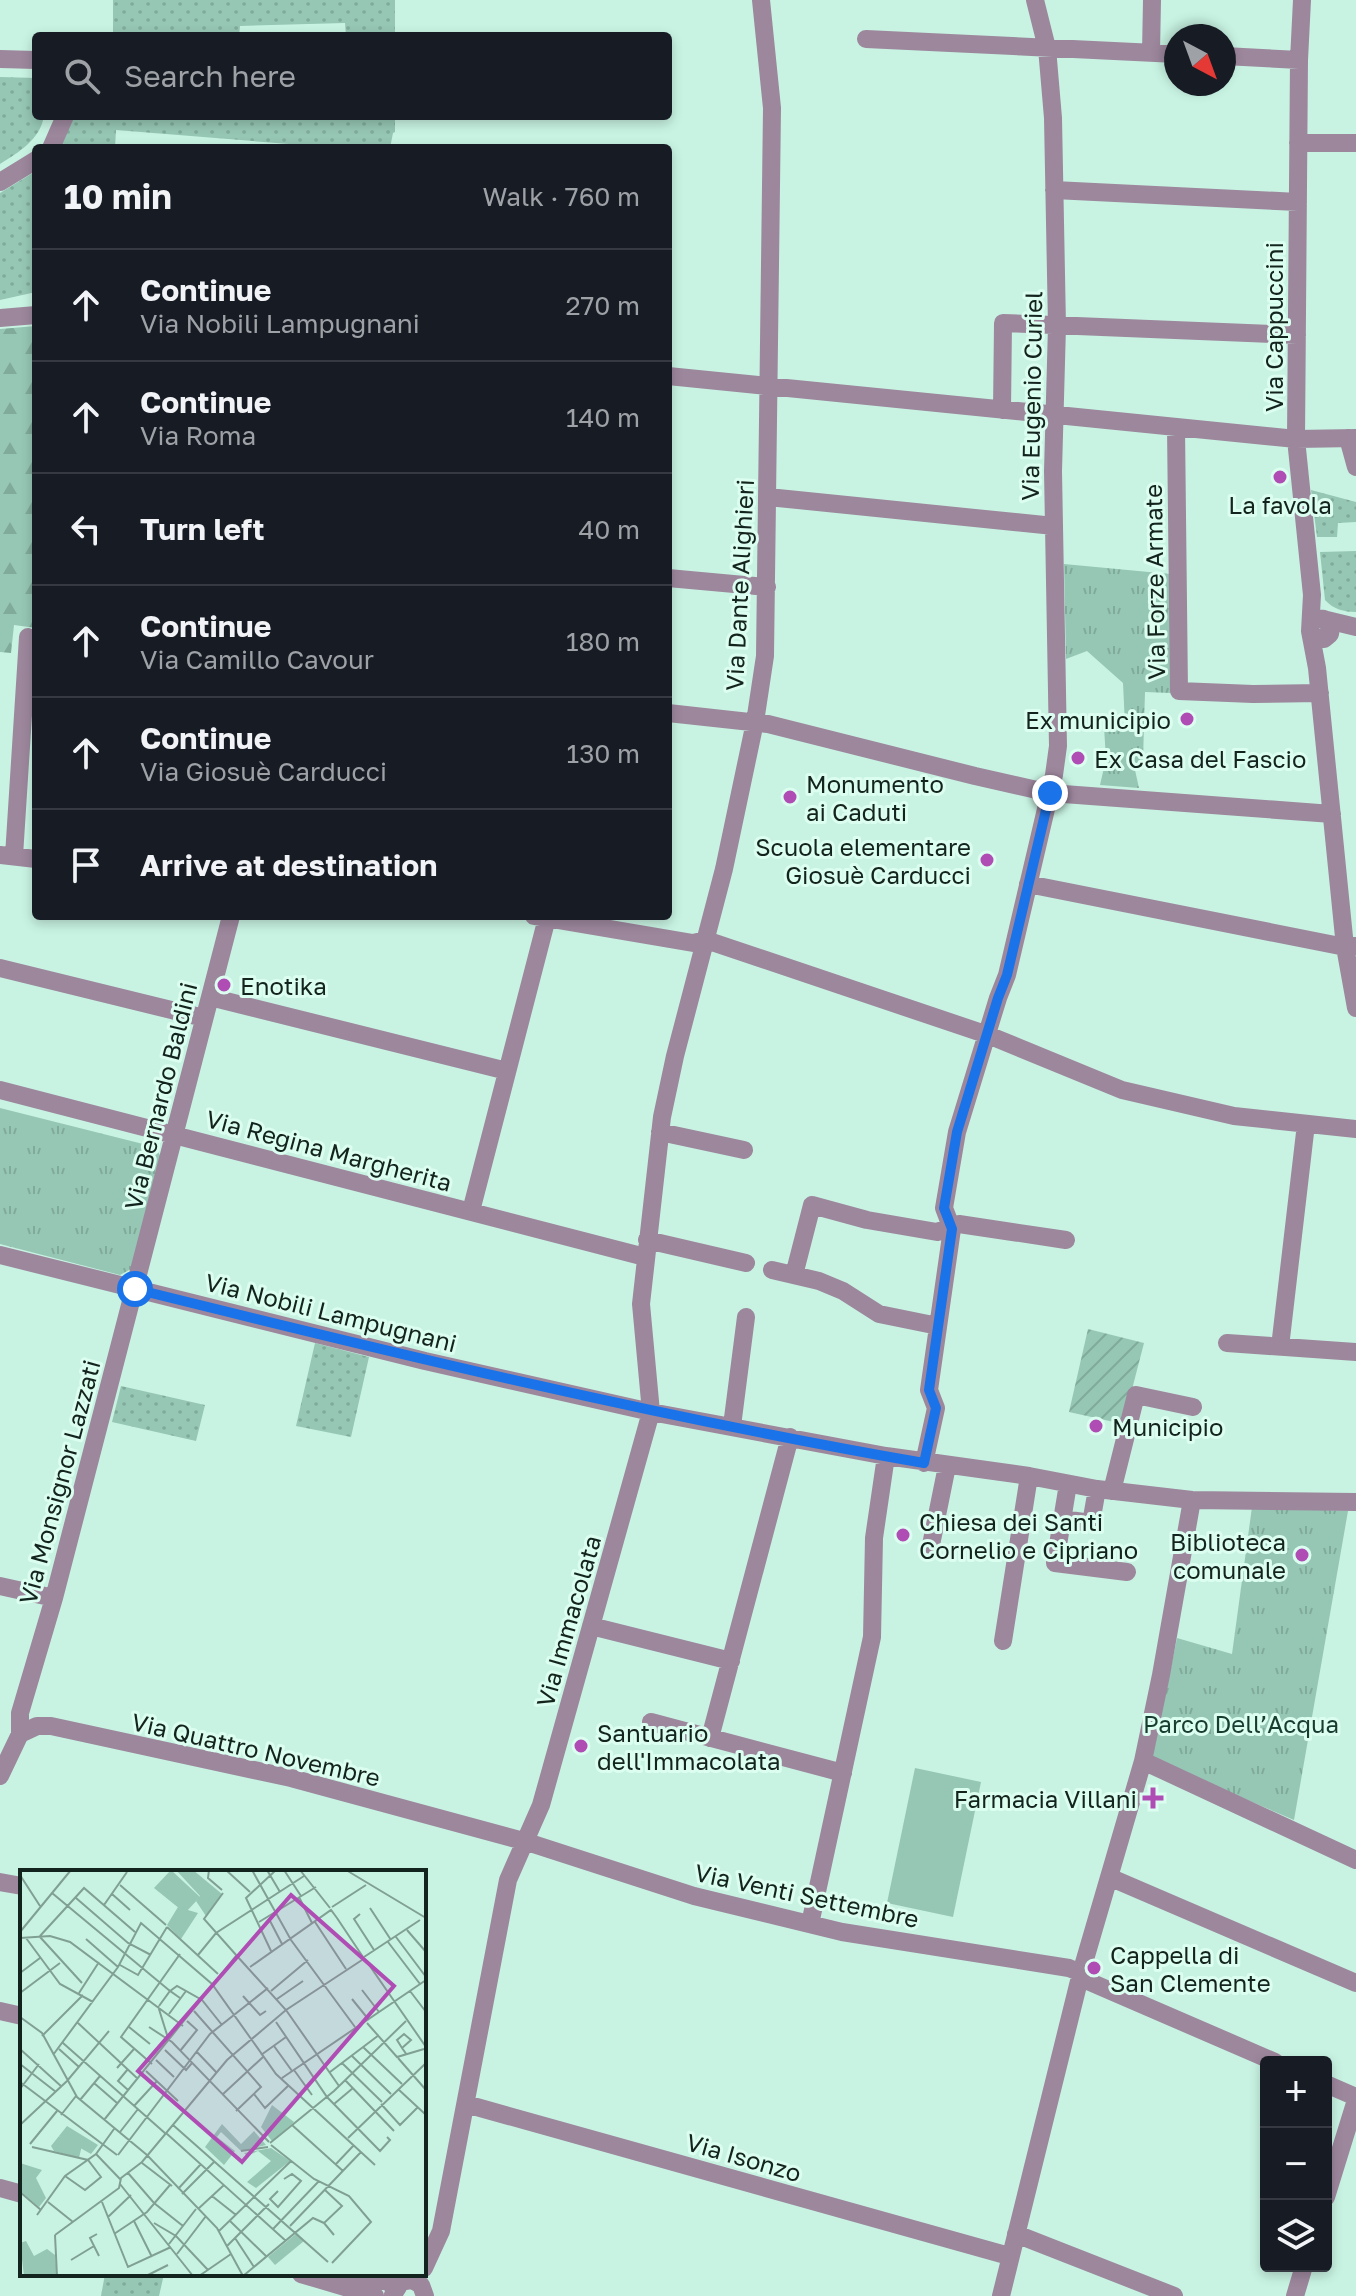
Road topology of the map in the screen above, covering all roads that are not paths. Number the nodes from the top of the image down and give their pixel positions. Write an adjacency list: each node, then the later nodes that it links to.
1 (761, 0): 26 (street, Via Dante Alighieri)
2 (1035, 0): 6 (street, Via Eugenio Curiel)
3 (1152, 0): 7 (street)
4 (1302, 0): 12 (street, Via Cappuccini)
5 (866, 39): 6 (street)
6 (1047, 48): 7 (street); 19 (street, Via Eugenio Curiel)
7 (1151, 53): 8 (street)
8 (1164, 54)
9 (1236, 57): 12 (street)
10 (0, 59): 11 (street)
11 (32, 60)
12 (1299, 60): 14 (street, Via Cappuccini)
13 (63, 120): 16 (street)
14 (1298, 143): 15 (street); 20 (street, Via Cappuccini)
15 (1356, 143)
16 (53, 144)
17 (32, 162): 18 (street)
18 (0, 182)
19 (1054, 190): 20 (street); 23 (street, Via Eugenio Curiel)
20 (1298, 202): 24 (street, Via Cappuccini)
21 (32, 315): 22 (street)
22 (0, 318)
23 (1057, 326): 24 (street); 27 (street); 28 (street, Via Eugenio Curiel)
24 (1297, 335): 31 (street, Via Cappuccini)
25 (672, 376): 26 (street)
26 (770, 388): 27 (street); 33 (street, Via Dante Alighieri)
27 (1002, 410): 28 (street)
28 (1054, 415): 29 (street); 34 (street, Via Eugenio Curiel)
29 (1176, 427): 31 (street); 41 (street, Via Forze Armate)
30 (1352, 438): 31 (street); 32 (street)
31 (1296, 439): 38 (street, Via Cappuccini)
32 (1356, 467)
33 (768, 497): 34 (street); 36 (street, Via Dante Alighieri)
34 (1054, 526): 44 (street, Via Eugenio Curiel)
35 (672, 578): 36 (street)
36 (767, 587): 43 (street, Via Dante Alighieri)
37 (1356, 627): 38 (street)
38 (1322, 629): 39 (street); 41 (street, Via Cappuccini)
39 (1356, 633)
40 (28, 637): 46 (street)
41 (1320, 693): 45 (street, Via Cappuccini)
42 (672, 713): 43 (street)
43 (755, 722): 44 (street); 52 (street, Via Dante Alighieri)
44 (1050, 793): 45 (street); 48 (street, Via Eugenio Curiel)
45 (1332, 814): 53 (street, Via Cappuccini)
46 (7, 856): 47 (street)
47 (32, 859)
48 (1028, 884): 53 (street); 58 (street, Via Eugenio Curiel)
49 (230, 920): 55 (street, Via Bernardo Baldini)
50 (539, 920): 59 (street)
51 (558, 920): 52 (street)
52 (706, 940): 58 (street); 63 (street, Via Dante Alighieri)
53 (1351, 946): 56 (street, Via Cappuccini)
54 (0, 968): 57 (street)
55 (210, 997): 57 (street, Via Bernardo Baldini); 59 (street)
56 (1356, 1008)
57 (204, 1018): 64 (street, Via Bernardo Baldini)
58 (988, 1035): 61 (street); 67 (street, Via Eugenio Curiel)
59 (507, 1071): 66 (street)
60 (0, 1090): 64 (street, Via Regina Margherita)
61 (1306, 1124): 62 (street); 78 (street)
62 (1356, 1129)
63 (660, 1132): 65 (street); 69 (street, Via Dante Alighieri)
64 (174, 1135): 66 (street, Via Regina Margherita); 74 (street, Via Bernardo Baldini)
65 (744, 1150)
66 (471, 1211): 69 (street, Via Regina Margherita)
67 (952, 1229): 68 (street); 73 (street); 76 (street, Via Eugenio Curiel)
68 (1066, 1240)
69 (646, 1248): 71 (street, Via Regina Margherita); 81 (street, Via Dante Alighieri)
70 (0, 1255): 74 (street, Via Nobili Lampugnani)
71 (746, 1263)
72 (772, 1270): 73 (street)
73 (794, 1275): 76 (street)
74 (135, 1289): 81 (street, Via Nobili Lampugnani); 96 (street, Via Monsignor Lazzati)
75 (746, 1317): 82 (street)
76 (938, 1326): 85 (street, Via Eugenio Curiel)
77 (1227, 1343): 78 (street)
78 (1280, 1347): 79 (street)
79 (1356, 1352)
80 (1193, 1407): 89 (street)
81 (651, 1412): 82 (street, Via Nobili Lampugnani); 97 (street, Via Immacolata)
82 (732, 1426): 83 (street, Via Nobili Lampugnani)
83 (790, 1437): 84 (street, Via Nobili Lampugnani); 99 (street)
84 (886, 1456): 85 (street, Via Nobili Lampugnani); 104 (street)
85 (924, 1463): 86 (street, Via Nobili Lampugnani)
86 (947, 1466): 87 (street, Via Nobili Lampugnani); 93 (street)
87 (1029, 1476): 88 (street, Via Nobili Lampugnani); 98 (street)
88 (1068, 1484): 89 (street, Via Nobili Lampugnani); 92 (street)
89 (1105, 1490): 90 (street, Via Nobili Lampugnani); 92 (street)
90 (1192, 1500): 91 (street, Via Nobili Lampugnani); 103 (street)
91 (1355, 1501)
92 (1062, 1519): 94 (street)
93 (931, 1545)
94 (1127, 1572)
95 (0, 1586): 96 (street)
96 (54, 1598): 101 (street, Via Monsignor Lazzati)
97 (591, 1626): 99 (street); 106 (street, Via Immacolata)
98 (1003, 1641)
99 (731, 1661): 102 (street)
100 (651, 1722): 102 (street)
101 (20, 1734): 105 (street); 106 (street, Via Quattro Novembre)
102 (710, 1738): 104 (street)
103 (1143, 1761): 107 (street); 108 (street)
104 (843, 1773): 111 (street)
105 (0, 1776)
106 (527, 1842): 111 (street, Via Venti Settembre); 119 (street, Via Immacolata)
107 (1356, 1860)
108 (1109, 1877): 112 (street); 113 (street)
109 (0, 1882): 110 (street)
110 (20, 1886)
111 (810, 1924): 112 (street, Via Venti Settembre)
112 (1081, 1973): 116 (street, Via Venti Settembre); 123 (street)
113 (1356, 1983)
114 (0, 2011): 115 (street)
115 (20, 2016)
116 (1261, 2056)
117 (1332, 2087): 118 (street)
118 (1356, 2099): 120 (street)
119 (466, 2104): 124 (street, Via Immacolata); 125 (street, Via Isonzo)
120 (1332, 2177)
121 (0, 2188): 122 (street)
122 (20, 2193)
123 (1016, 2234): 125 (street); 133 (street)
124 (426, 2254)
125 (1009, 2256): 132 (street)
126 (1302, 2272): 134 (street)
127 (309, 2276): 128 (street)
128 (320, 2279): 129 (street); 130 (street)
129 (409, 2281): 131 (street)
130 (375, 2296)
131 (425, 2296)
132 (1001, 2296)
133 (1174, 2296)
134 (1295, 2296)

